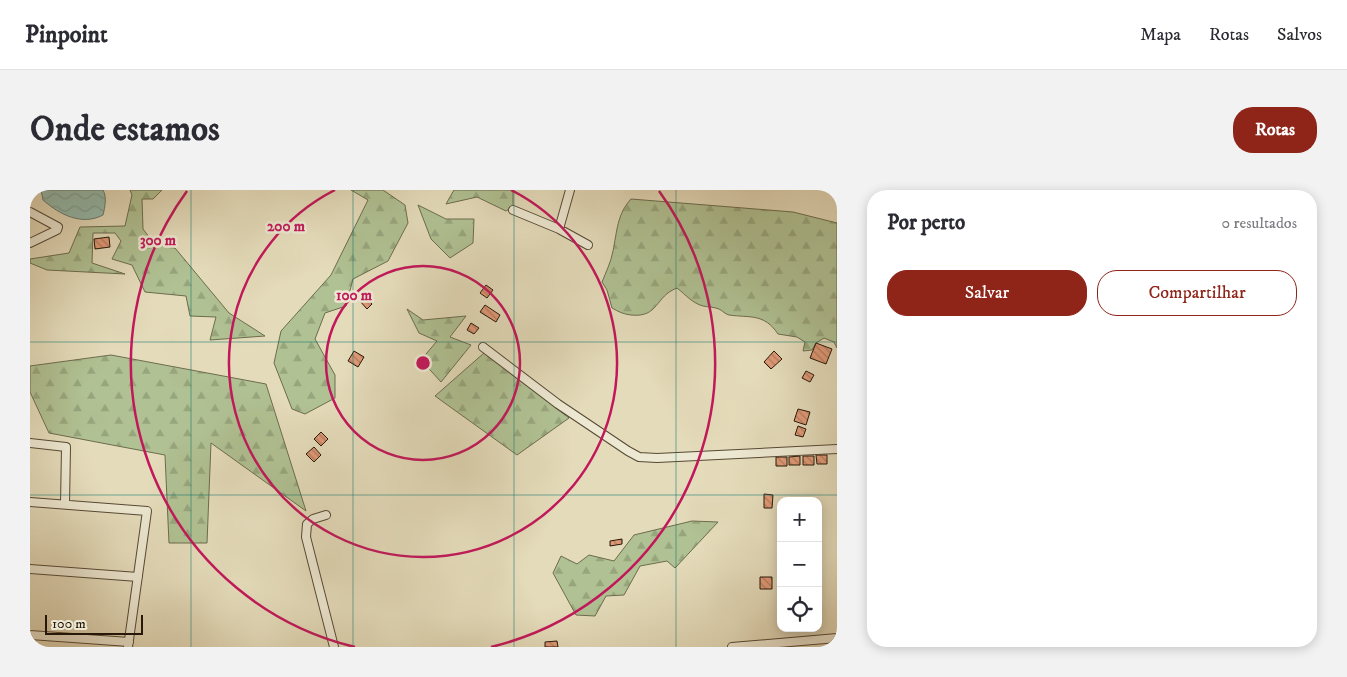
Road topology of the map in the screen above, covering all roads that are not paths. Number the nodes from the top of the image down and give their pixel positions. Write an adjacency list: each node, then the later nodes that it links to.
1 (570, 190): 4 (street)
2 (513, 210): 4 (street)
3 (30, 212): 5 (street)
4 (559, 229): 6 (street)
5 (30, 243)
6 (588, 245)
7 (483, 347): 9 (street)
8 (30, 443): 11 (street)
9 (837, 449)
10 (30, 502): 11 (street)
11 (65, 504): 14 (street)
12 (326, 515): 18 (street)
13 (30, 569): 14 (street)
14 (138, 578): 17 (street)
15 (30, 635): 17 (street)
16 (837, 638): 19 (street)
17 (128, 644)
18 (334, 647)
19 (732, 647)

